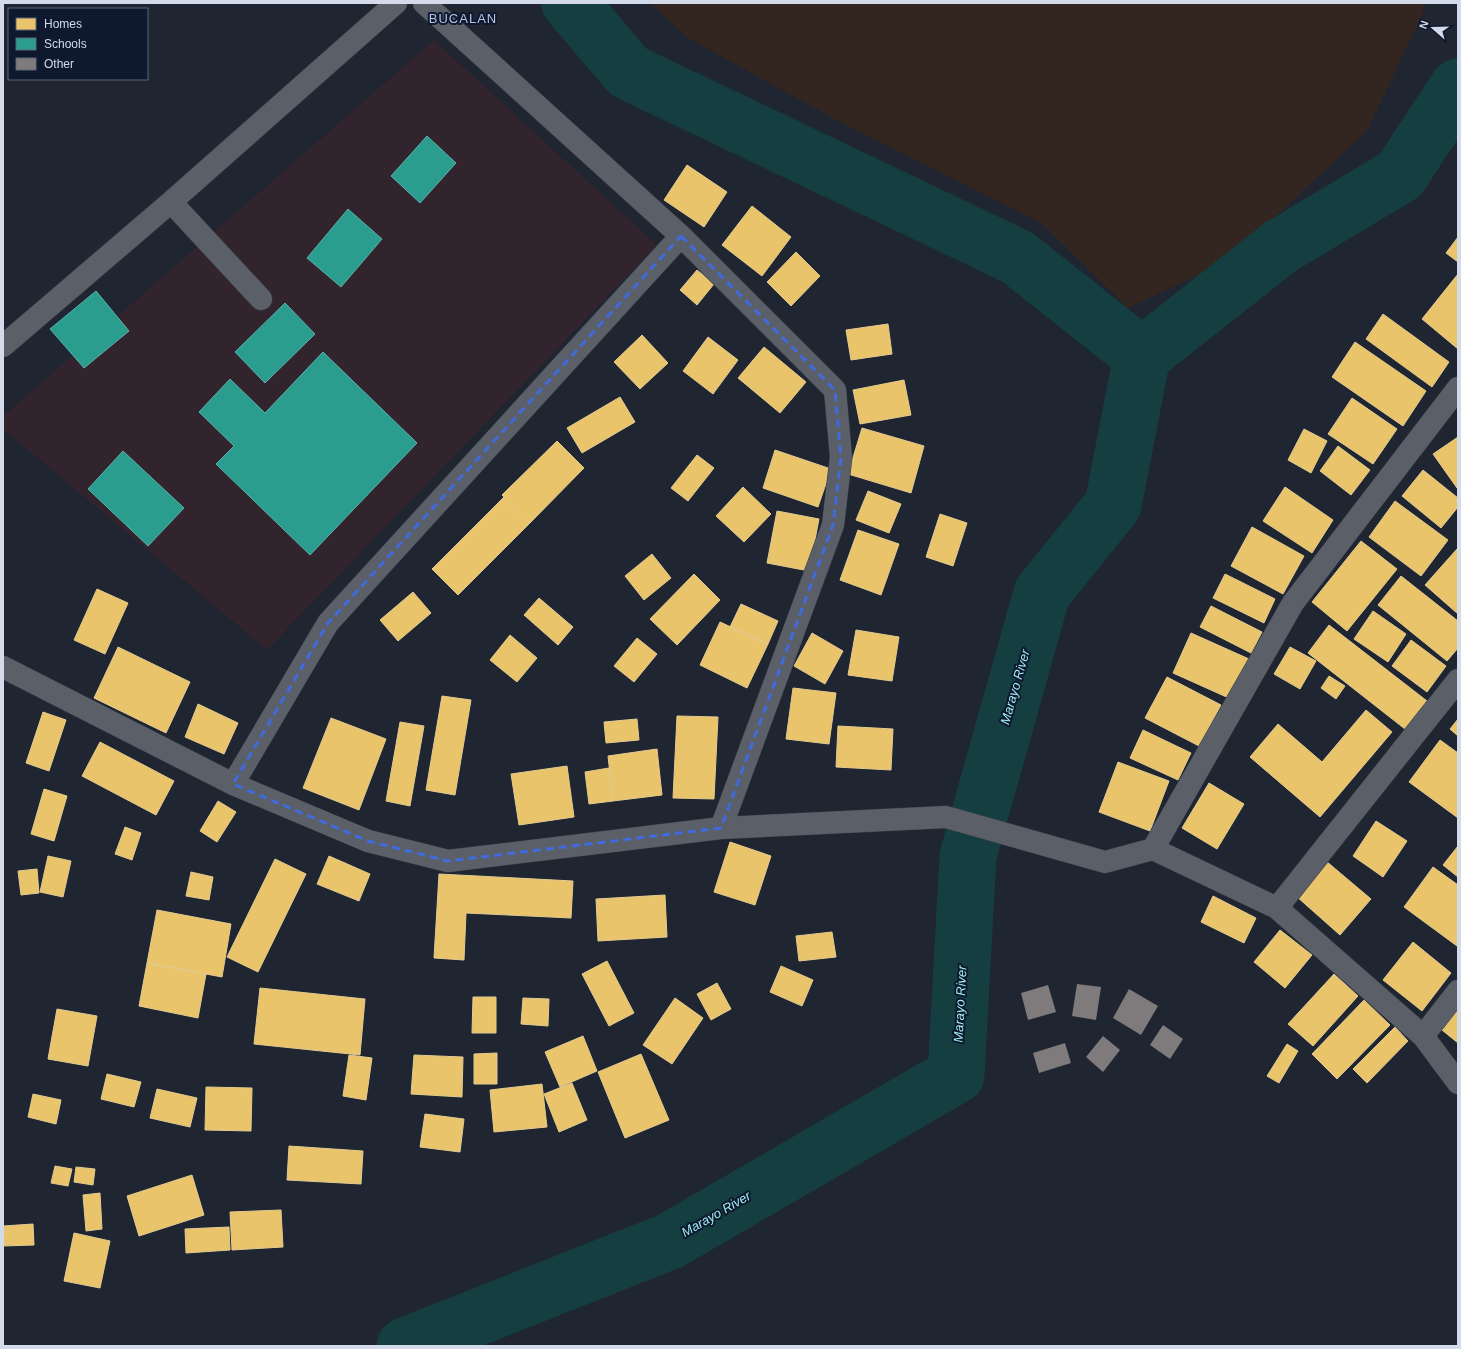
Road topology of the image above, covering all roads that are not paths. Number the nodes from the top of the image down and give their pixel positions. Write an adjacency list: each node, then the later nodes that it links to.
1 (396, 3): 3 (street)
2 (424, 3): 4 (street)
3 (171, 202): 5 (street); 6 (street)
4 (681, 236): 10 (street); 11 (street)
5 (261, 299)
6 (3, 346)
7 (1458, 388): 12 (street)
8 (3, 667): 10 (street)
9 (1458, 680): 13 (street)
10 (233, 784): 11 (street)
11 (721, 828): 12 (street)
12 (1154, 849): 13 (street)
13 (1278, 908): 15 (street)
14 (1458, 991): 15 (street)
15 (1423, 1036): 16 (street)
16 (1458, 1084)

